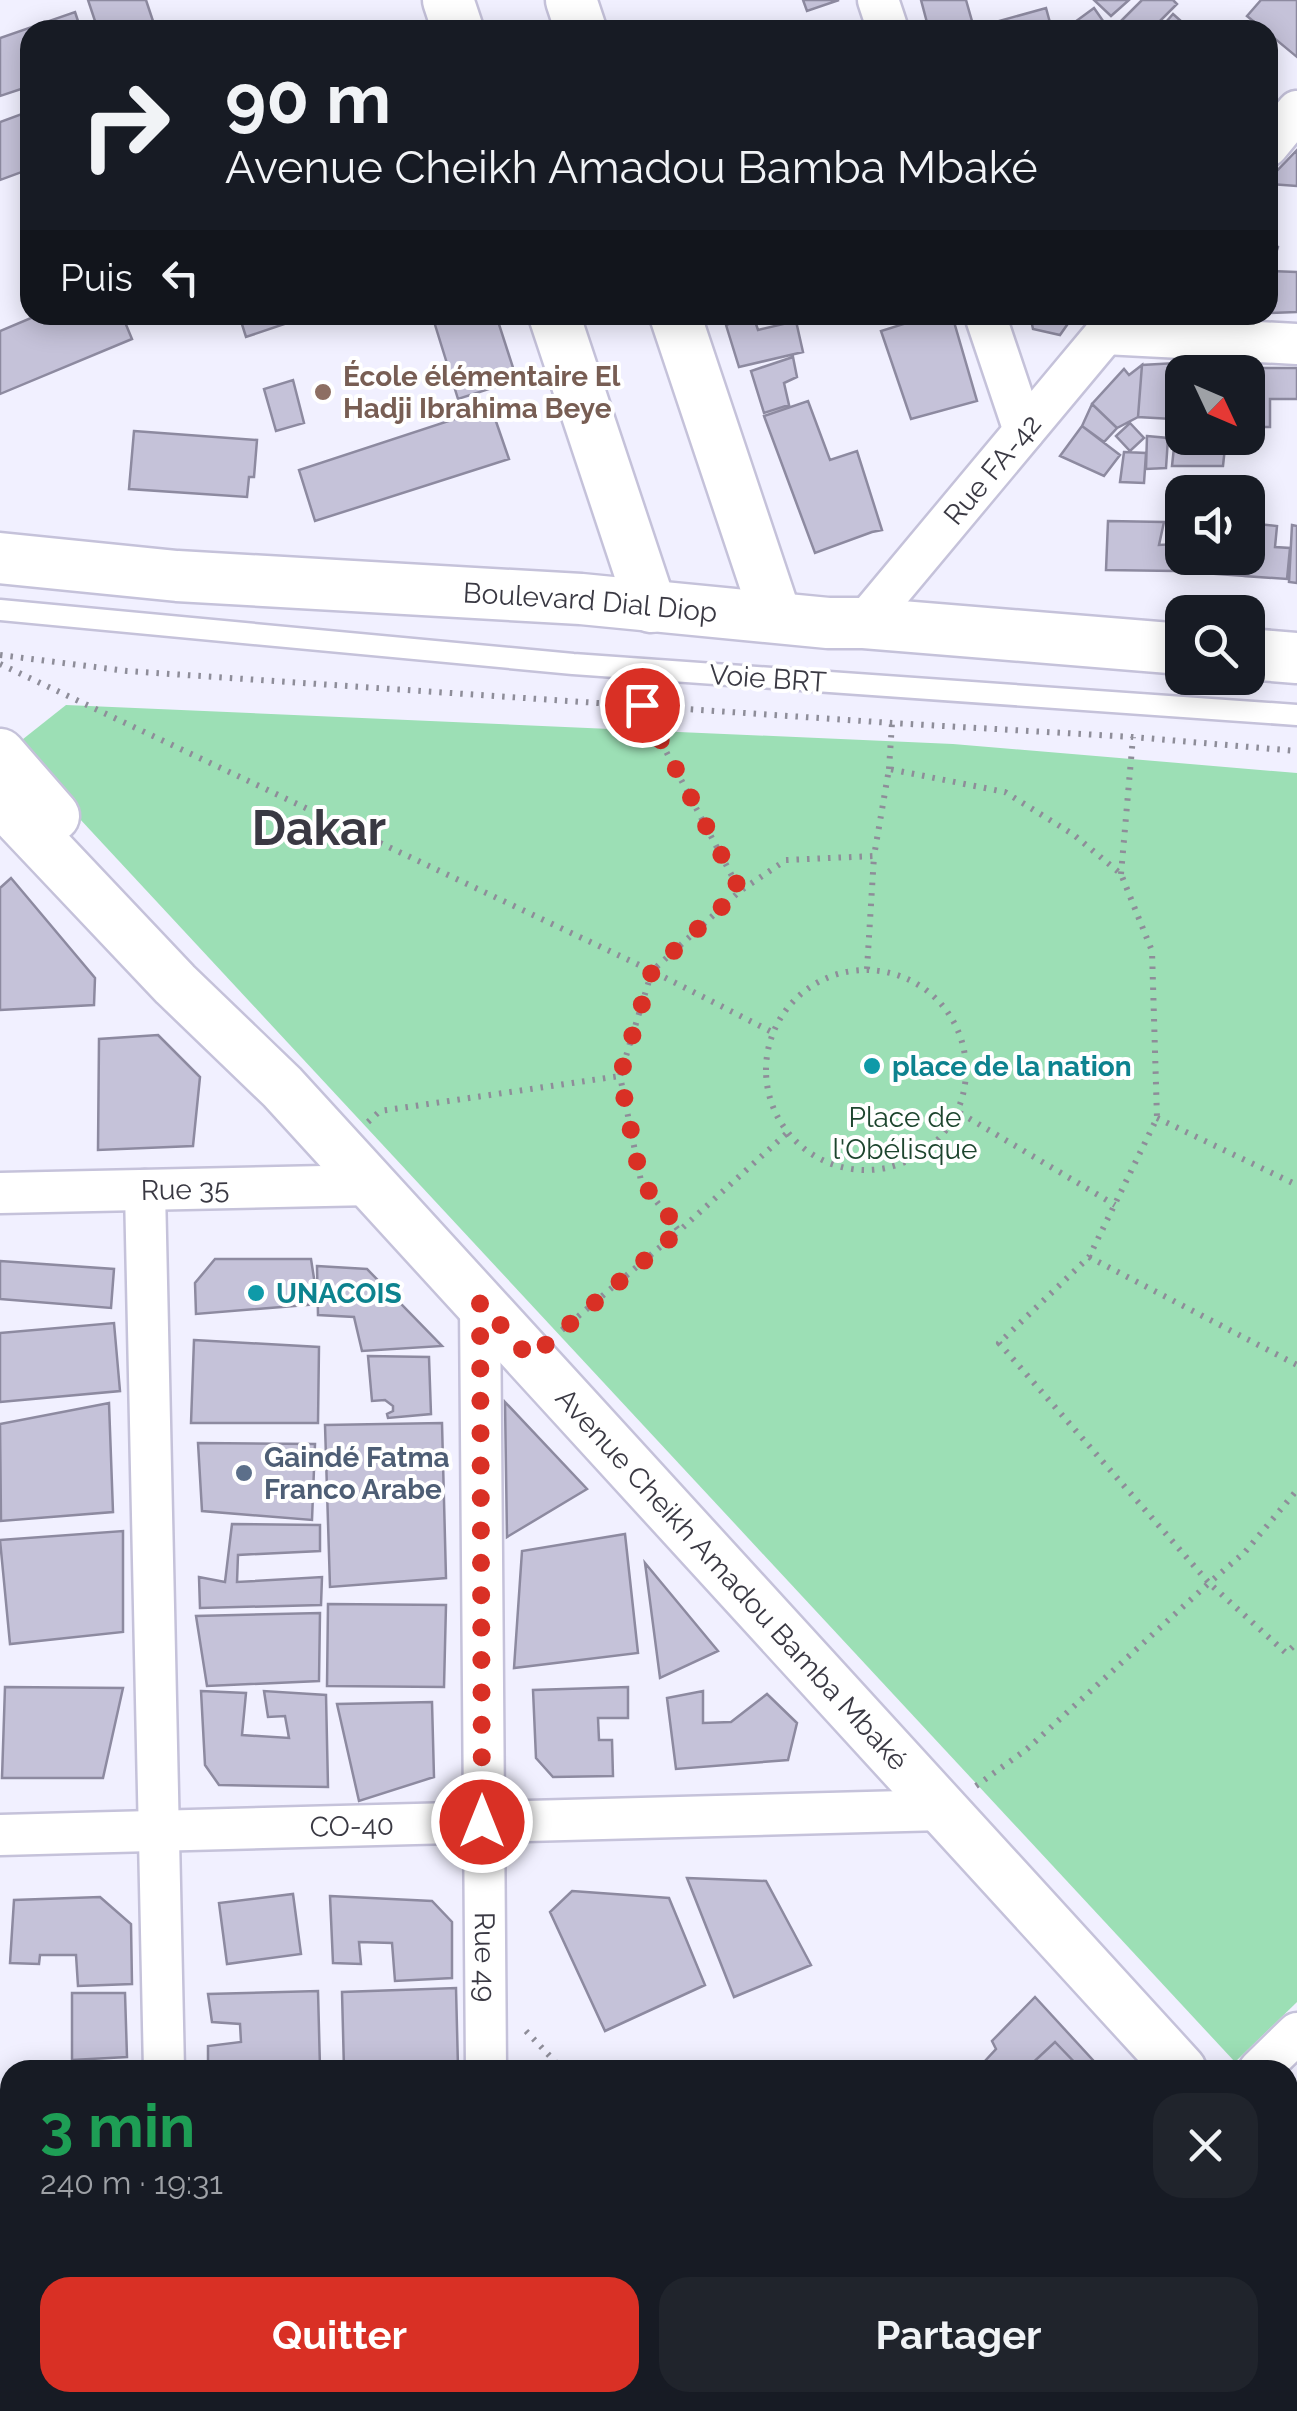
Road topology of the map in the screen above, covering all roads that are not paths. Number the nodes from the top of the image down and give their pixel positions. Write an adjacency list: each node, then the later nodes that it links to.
1 (1297, 111): 2 (street)
2 (1278, 134)
3 (557, 325): 11 (street)
4 (678, 325): 13 (street)
5 (987, 325): 9 (street)
6 (1112, 325): 9 (street, Rue FA-42)
7 (1122, 325): 8 (street)
8 (1297, 344)
9 (1024, 431): 14 (street, Rue FA-42)
10 (0, 558): 11 (street, Boulevard Dial Diop)
11 (651, 606): 13 (street, Boulevard Dial Diop)
12 (0, 610): 18 (lane, Voie BRT)
13 (776, 616): 14 (street, Boulevard Dial Diop)
14 (864, 624): 15 (street, Boulevard Dial Diop)
15 (1165, 648)
16 (1265, 655): 17 (street)
17 (1297, 658)
18 (1297, 715)
19 (0, 754): 21 (street, Avenue Cheikh Amadou Bamba Mbaké)
20 (0, 799): 21 (street, Avenue Cheikh Amadou Bamba Mbaké)
21 (282, 1087): 22 (street, Avenue Cheikh Amadou Bamba Mbaké)
22 (372, 1185): 23 (street, Rue 35); 25 (street, Avenue Cheikh Amadou Bamba Mbaké)
23 (145, 1190): 24 (street, Rue 35); 28 (street)
24 (0, 1193)
25 (480, 1302): 26 (street, Avenue Cheikh Amadou Bamba Mbaké); 27 (street, Rue 49)
26 (943, 1810): 27 (street, CO-40); 33 (street, Avenue Cheikh Amadou Bamba Mbaké)
27 (482, 1822): 28 (street, CO-40); 32 (street, Rue 49)
28 (158, 1830): 29 (street, CO-40); 31 (street)
29 (0, 1834)
30 (1297, 2033): 34 (street)
31 (164, 2060)
32 (486, 2060)
33 (1172, 2060)
34 (1270, 2060)

